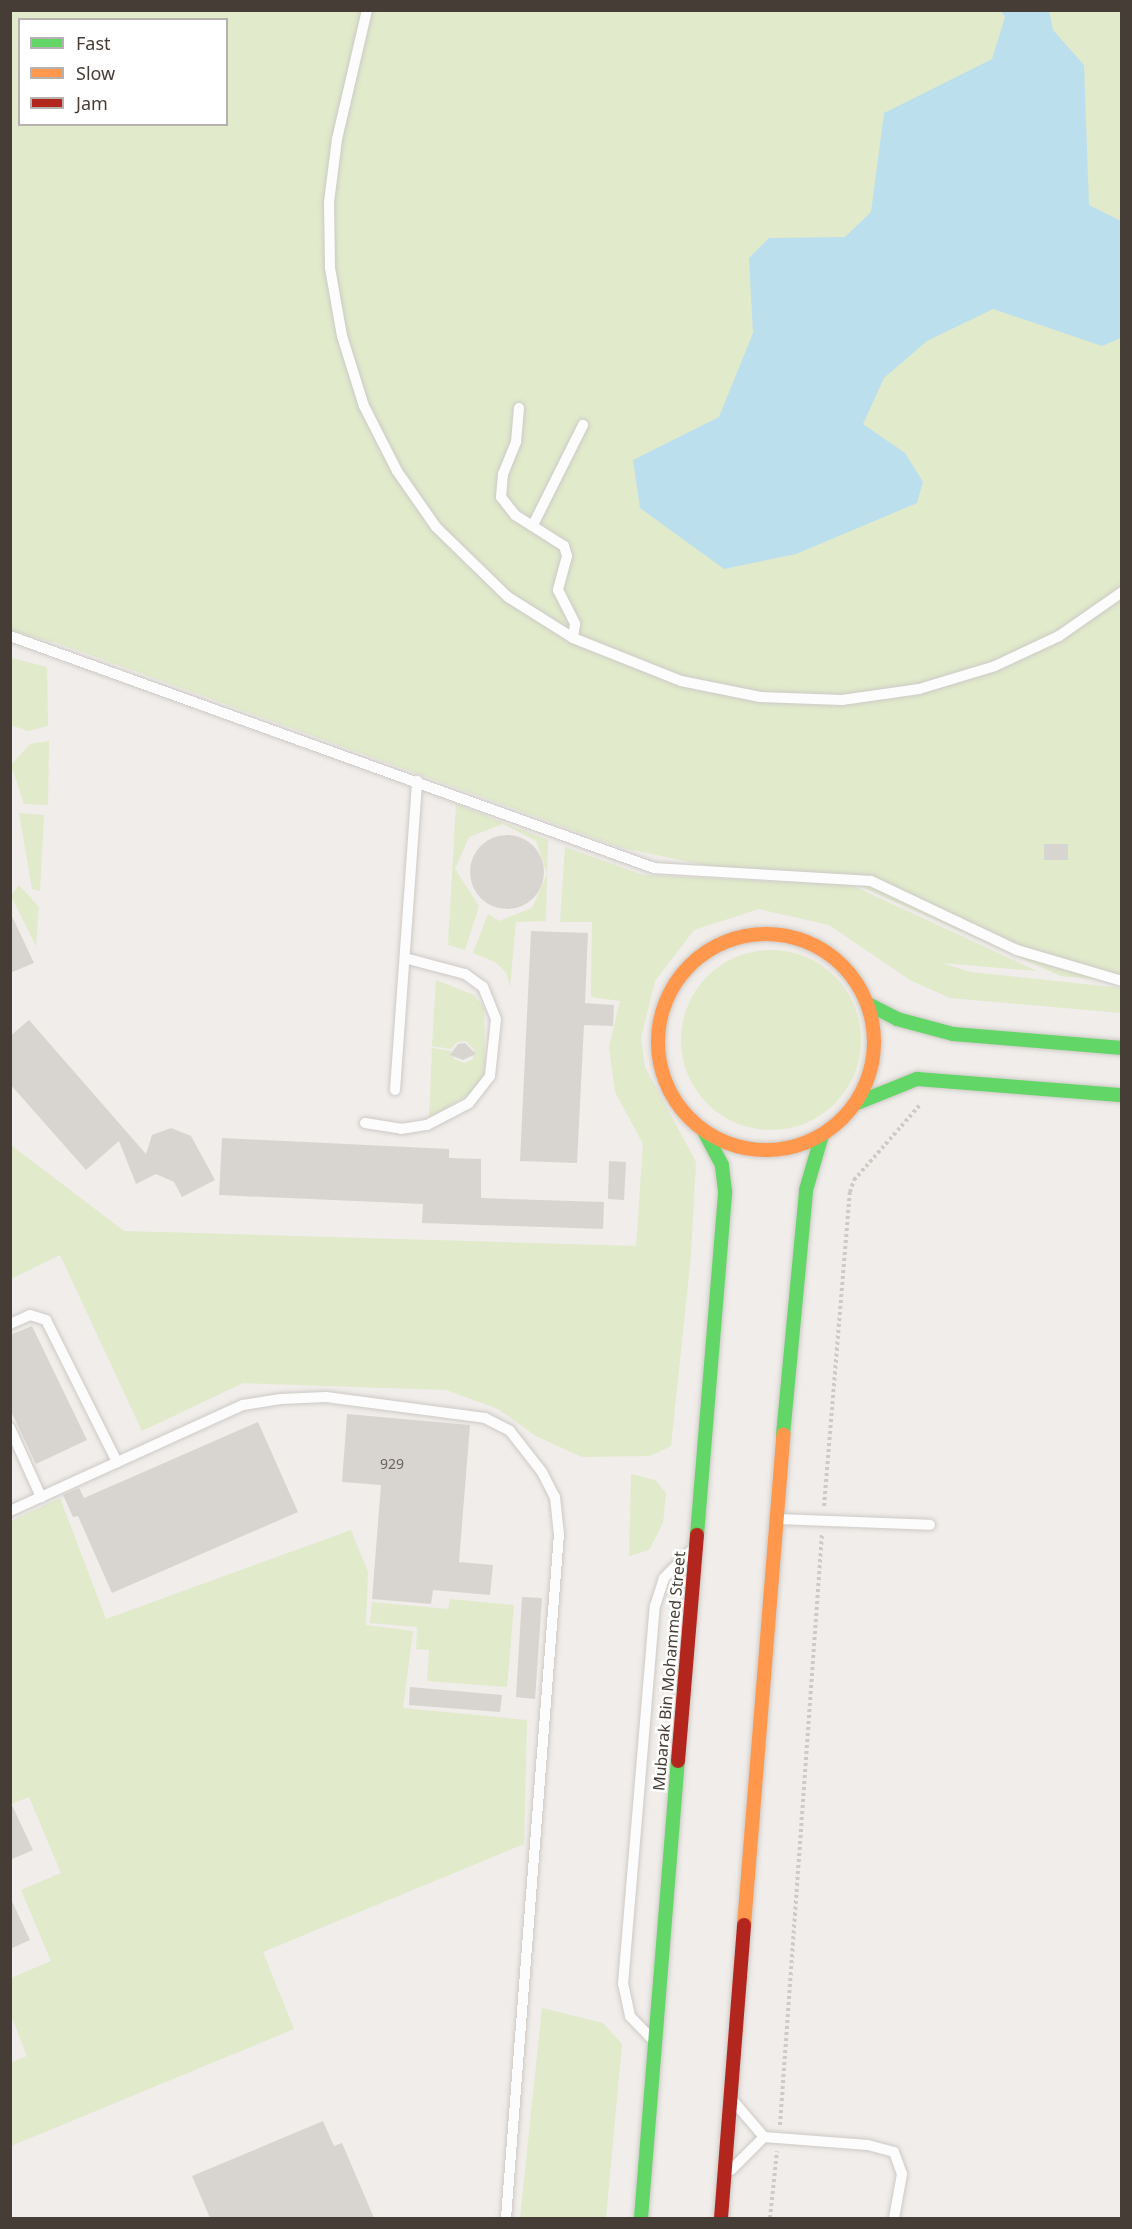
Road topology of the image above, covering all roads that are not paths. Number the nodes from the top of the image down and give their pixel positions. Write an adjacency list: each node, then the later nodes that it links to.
1 (367, 10): 7 (lane)
2 (519, 408): 4 (lane)
3 (584, 425): 4 (lane)
4 (533, 525): 7 (lane)
5 (1122, 592): 7 (lane)
6 (10, 636): 8 (lane)
7 (573, 638)
8 (417, 781): 9 (lane); 10 (lane)
9 (405, 958): 13 (lane); 16 (lane)
10 (1122, 981)
11 (868, 1004): 12 (street); 15 (street); 17 (street)
12 (1122, 1048)
13 (395, 1090)
14 (1122, 1095): 15 (street)
15 (857, 1103): 18 (street)
16 (365, 1123)
17 (704, 1131): 18 (street); 26 (street, Mubarak Bin Mohammed Street)
18 (822, 1135): 24 (street)
19 (10, 1324): 21 (lane)
20 (10, 1428): 22 (lane)
21 (117, 1462): 22 (lane); 31 (lane)
22 (41, 1497): 23 (lane)
23 (10, 1511)
24 (775, 1519): 25 (lane); 28 (street)
25 (930, 1525)
26 (696, 1547): 27 (street, Mubarak Bin Mohammed Street); 27 (lane)
27 (655, 2042): 32 (street, Mubarak Bin Mohammed Street)
28 (731, 2099): 29 (lane); 30 (street)
29 (764, 2138): 30 (lane); 34 (lane)
30 (724, 2176): 33 (street)
31 (506, 2218)
32 (641, 2218)
33 (721, 2218)
34 (894, 2218)

